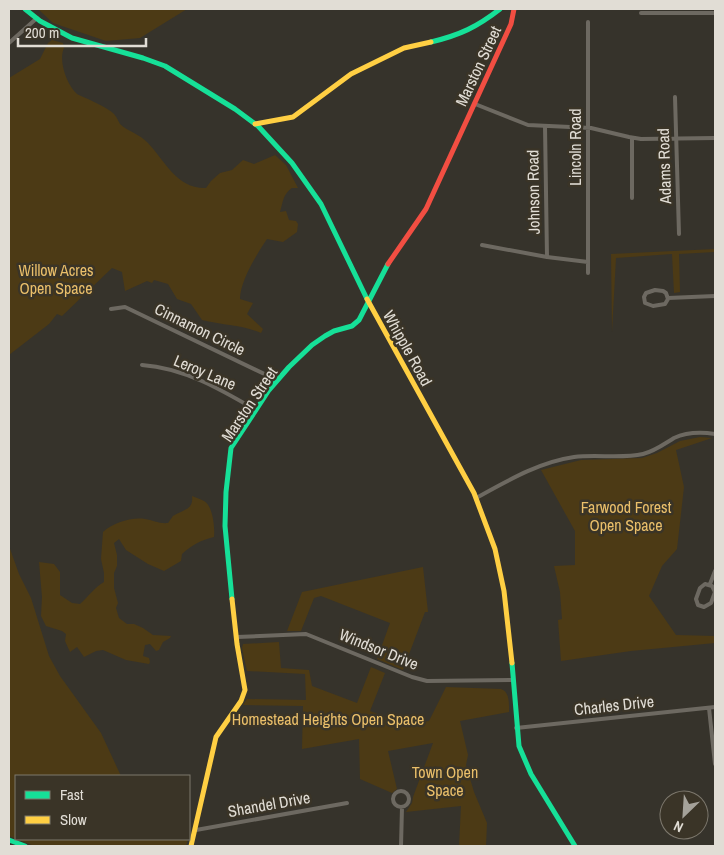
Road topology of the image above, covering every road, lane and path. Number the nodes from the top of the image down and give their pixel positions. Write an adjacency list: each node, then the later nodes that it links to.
1 (26, 9): 6 (street, Whipple Road)
2 (500, 9): 11 (street)
3 (514, 9): 10 (street, Marston Street)
4 (641, 12): 5 (street)
5 (715, 13)
6 (36, 18): 8 (street); 11 (street, Whipple Road)
7 (588, 22): 13 (street, Lincoln Road)
8 (9, 43)
9 (675, 97): 15 (street, Adams Road)
10 (475, 104): 12 (street); 25 (street, Marston Street)
11 (255, 124): 25 (street, Whipple Road)
12 (545, 126): 13 (street); 20 (street, Johnson Road)
13 (588, 128): 14 (street); 21 (street, Lincoln Road)
14 (632, 138): 15 (street); 17 (street)
15 (675, 138): 16 (street); 18 (street, Adams Road)
16 (715, 138)
17 (632, 198)
18 (679, 234)
19 (482, 245): 20 (street)
20 (548, 257): 21 (street)
21 (588, 262): 22 (street, Lincoln Road)
22 (588, 273)
23 (715, 296): 24 (street)
24 (668, 298): 24 (street)
25 (368, 302): 28 (street, Marston Street); 31 (street, Whipple Road)
26 (111, 308): 28 (street, Cinnamon Circle)
27 (142, 366): 29 (street, Leroy Lane)
28 (277, 380): 29 (street, Marston Street)
29 (256, 410): 34 (street, Marston Street)
30 (715, 434): 31 (street)
31 (476, 498): 35 (street, Whipple Road)
32 (715, 571): 33 (street)
33 (710, 584): 33 (street)
34 (237, 637): 35 (street, Windsor Drive); 42 (street, Marston Street)
35 (513, 680): 38 (street, Whipple Road)
36 (715, 707): 37 (street, Charles Drive)
37 (709, 708): 38 (street, Charles Drive); 39 (street)
38 (516, 728): 47 (street, Whipple Road)
39 (715, 764)
40 (347, 803): 42 (street, Shandel Drive)
41 (402, 807): 41 (street); 46 (street)
42 (196, 830): 45 (street, Marston Street)
43 (9, 840): 44 (street)
44 (24, 846)
45 (191, 846)
46 (401, 846)
47 (575, 846)

